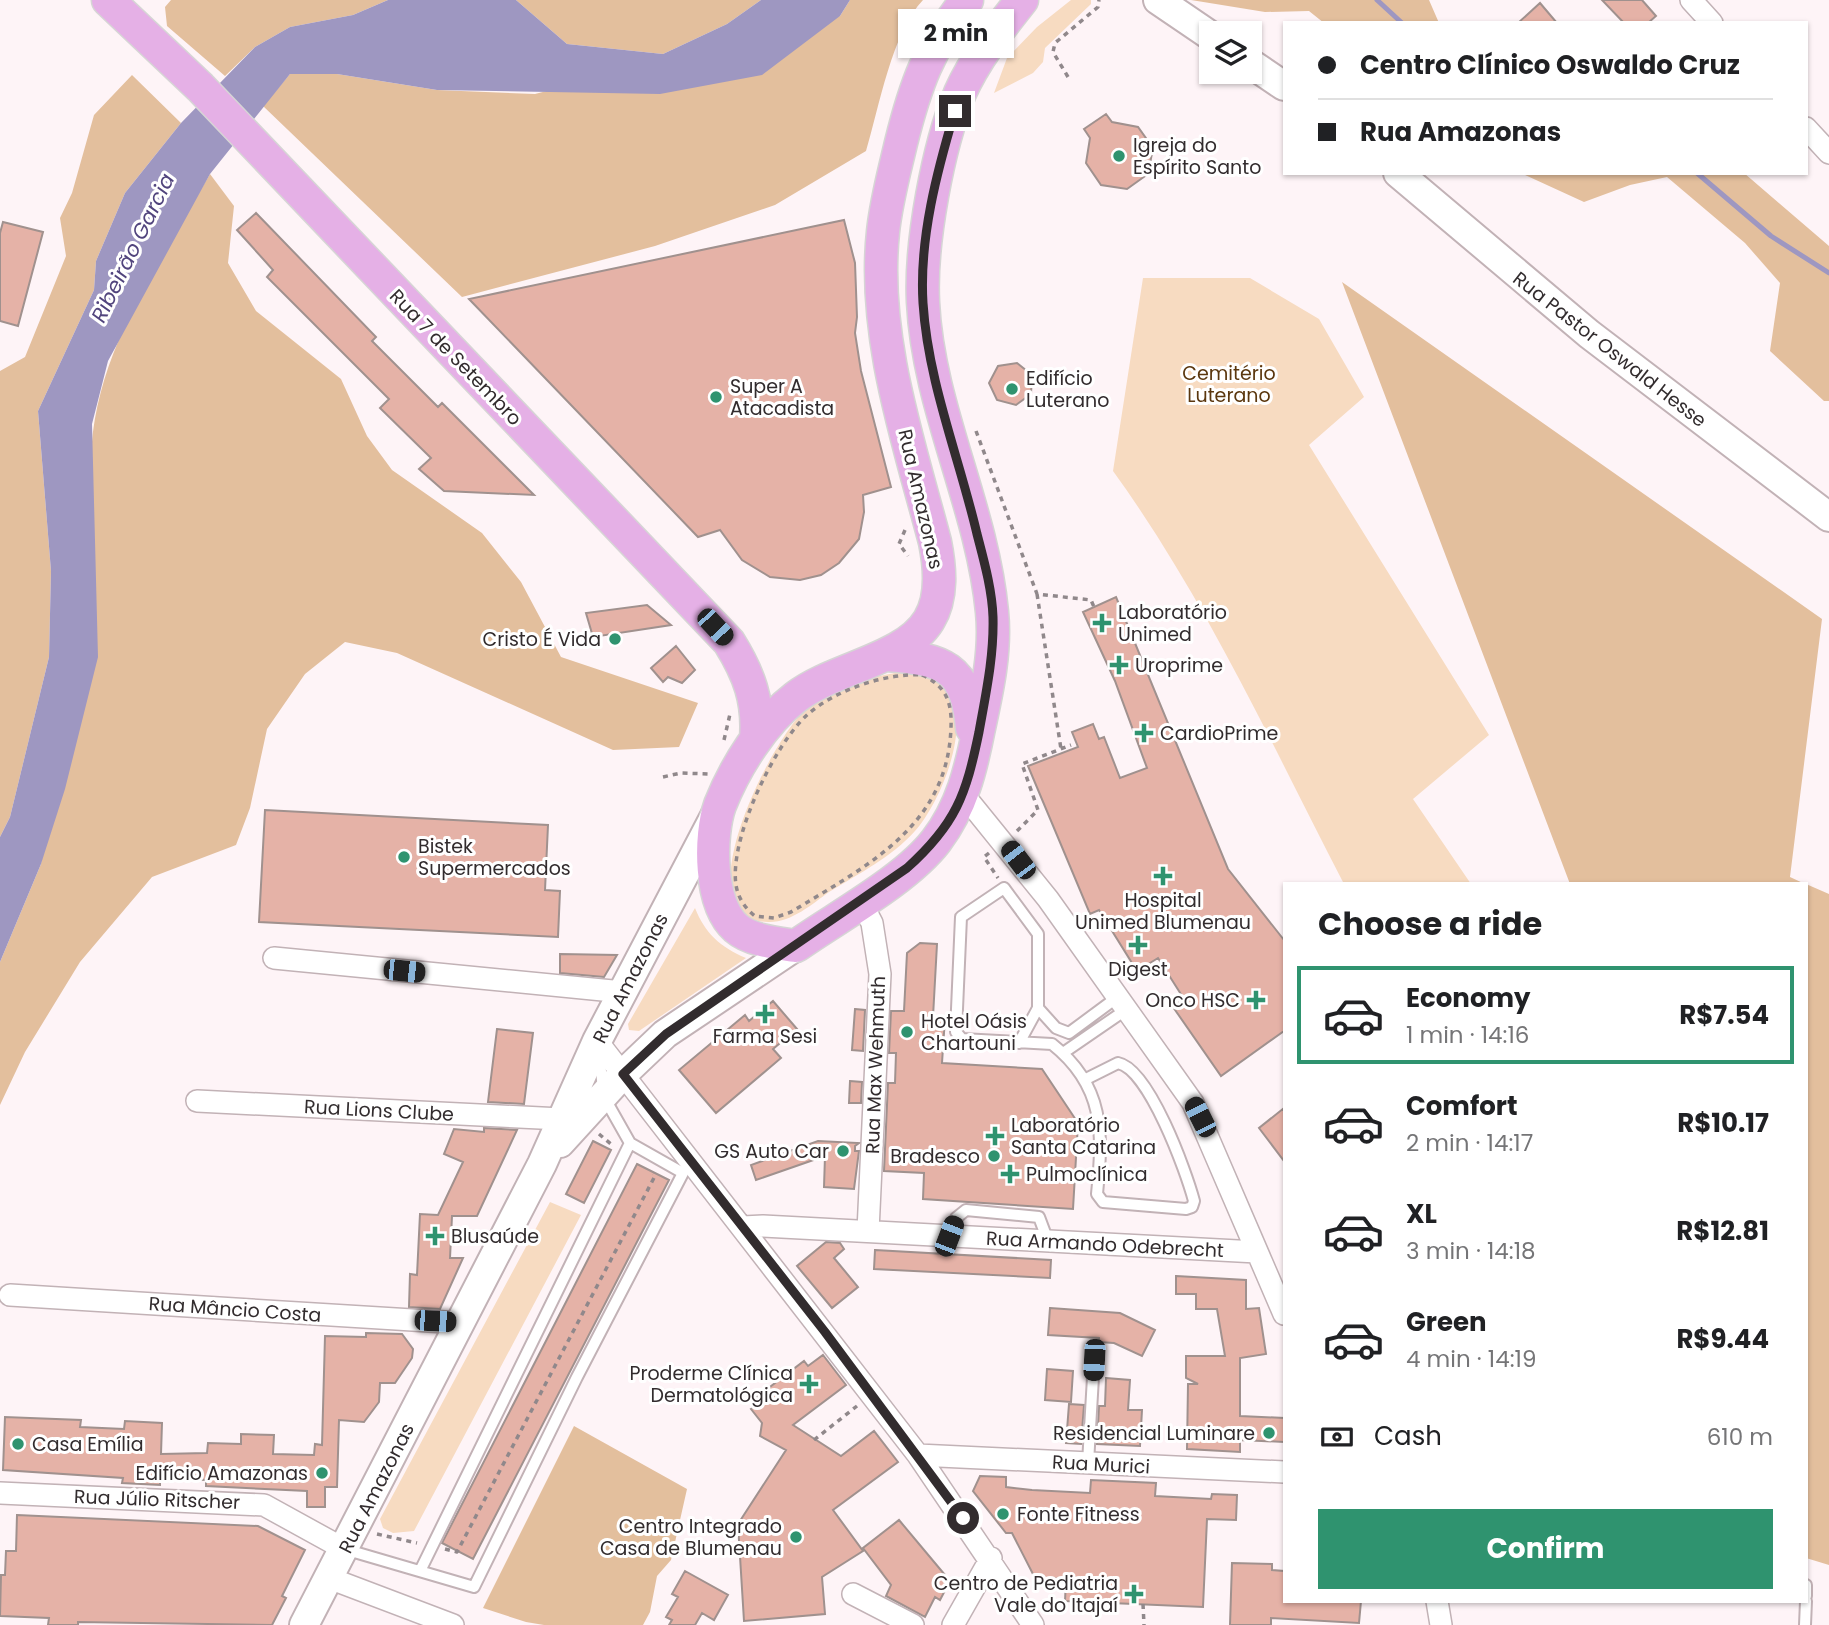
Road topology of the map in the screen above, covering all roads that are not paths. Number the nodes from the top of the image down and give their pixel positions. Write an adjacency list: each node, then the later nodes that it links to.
1 (108, 0): 15 (main road, Rua 7 de Setembro)
2 (967, 0): 14 (main road, Rua Amazonas)
3 (1022, 0): 16 (main road, Rua Amazonas)
4 (1158, 0): 7 (main road)
5 (1691, 0): 6 (street)
6 (1710, 21)
7 (1199, 28)
8 (1262, 70): 9 (main road)
9 (1283, 85)
10 (1808, 130): 11 (street)
11 (1829, 153)
12 (1400, 175): 13 (main road, Rua Pastor Oswald Hesse)
13 (1829, 517)
14 (886, 655): 15 (main road, Rua Amazonas); 16 (main road)
15 (756, 739): 18 (main road, Rua Amazonas)
16 (974, 754): 17 (main road, Rua Amazonas)
17 (949, 794): 19 (main road, Rua Amazonas); 23 (street)
18 (720, 807): 20 (main road); 22 (main road, Rua Amazonas)
19 (861, 902): 20 (main road, Rua Amazonas); 38 (street, Rua Max Wehmuth)
20 (796, 946): 30 (main road, Rua Amazonas)
21 (274, 958): 22 (street)
22 (623, 992): 26 (main road, Rua Amazonas)
23 (1123, 1002): 25 (lane); 29 (lane); 39 (street)
24 (1038, 1008): 25 (lane); 27 (lane); 27 (lane)
25 (1069, 1033): 28 (lane)
26 (597, 1041): 30 (street); 32 (lane); 34 (main road, Rua Amazonas)
27 (1018, 1043): 28 (lane)
28 (1052, 1044): 29 (lane)
29 (1063, 1053): 31 (lane)
30 (623, 1074): 32 (main road, Rua Amazonas); 37 (street)
31 (1084, 1080): 31 (lane)
32 (604, 1097): 35 (lane); 36 (main road, Rua Amazonas)
33 (197, 1101): 34 (street, Rua Lions Clube)
34 (561, 1119): 36 (main road, Rua Amazonas)
35 (630, 1143): 50 (lane); 50 (lane)
36 (542, 1164): 42 (main road, Rua Amazonas)
37 (743, 1227): 38 (street, Rua Armando Odebrecht); 44 (street)
38 (868, 1231): 39 (street, Rua Armando Odebrecht)
39 (1257, 1252): 41 (street)
40 (10, 1295): 42 (street, Rua Mâncio Costa)
41 (1283, 1312)
42 (461, 1323): 48 (main road, Rua Amazonas)
43 (1094, 1360): 45 (lane)
44 (918, 1455): 45 (street, Rua Murici); 49 (street)
45 (1088, 1463): 46 (street, Rua Murici)
46 (1283, 1472)
47 (0, 1493): 48 (street, Rua Júlio Ritscher)
48 (344, 1549): 50 (lane); 51 (main road, Rua Amazonas)
49 (990, 1558): 58 (street); 59 (street)
50 (420, 1571)
51 (329, 1578): 55 (main road, Rua Amazonas); 56 (street)
52 (853, 1594): 57 (street)
53 (1437, 1603): 60 (street)
54 (1806, 1603): 61 (lane)
55 (304, 1625)
56 (453, 1625)
57 (913, 1625)
58 (953, 1625)
59 (1033, 1625)
60 (1441, 1625)
61 (1805, 1625)

